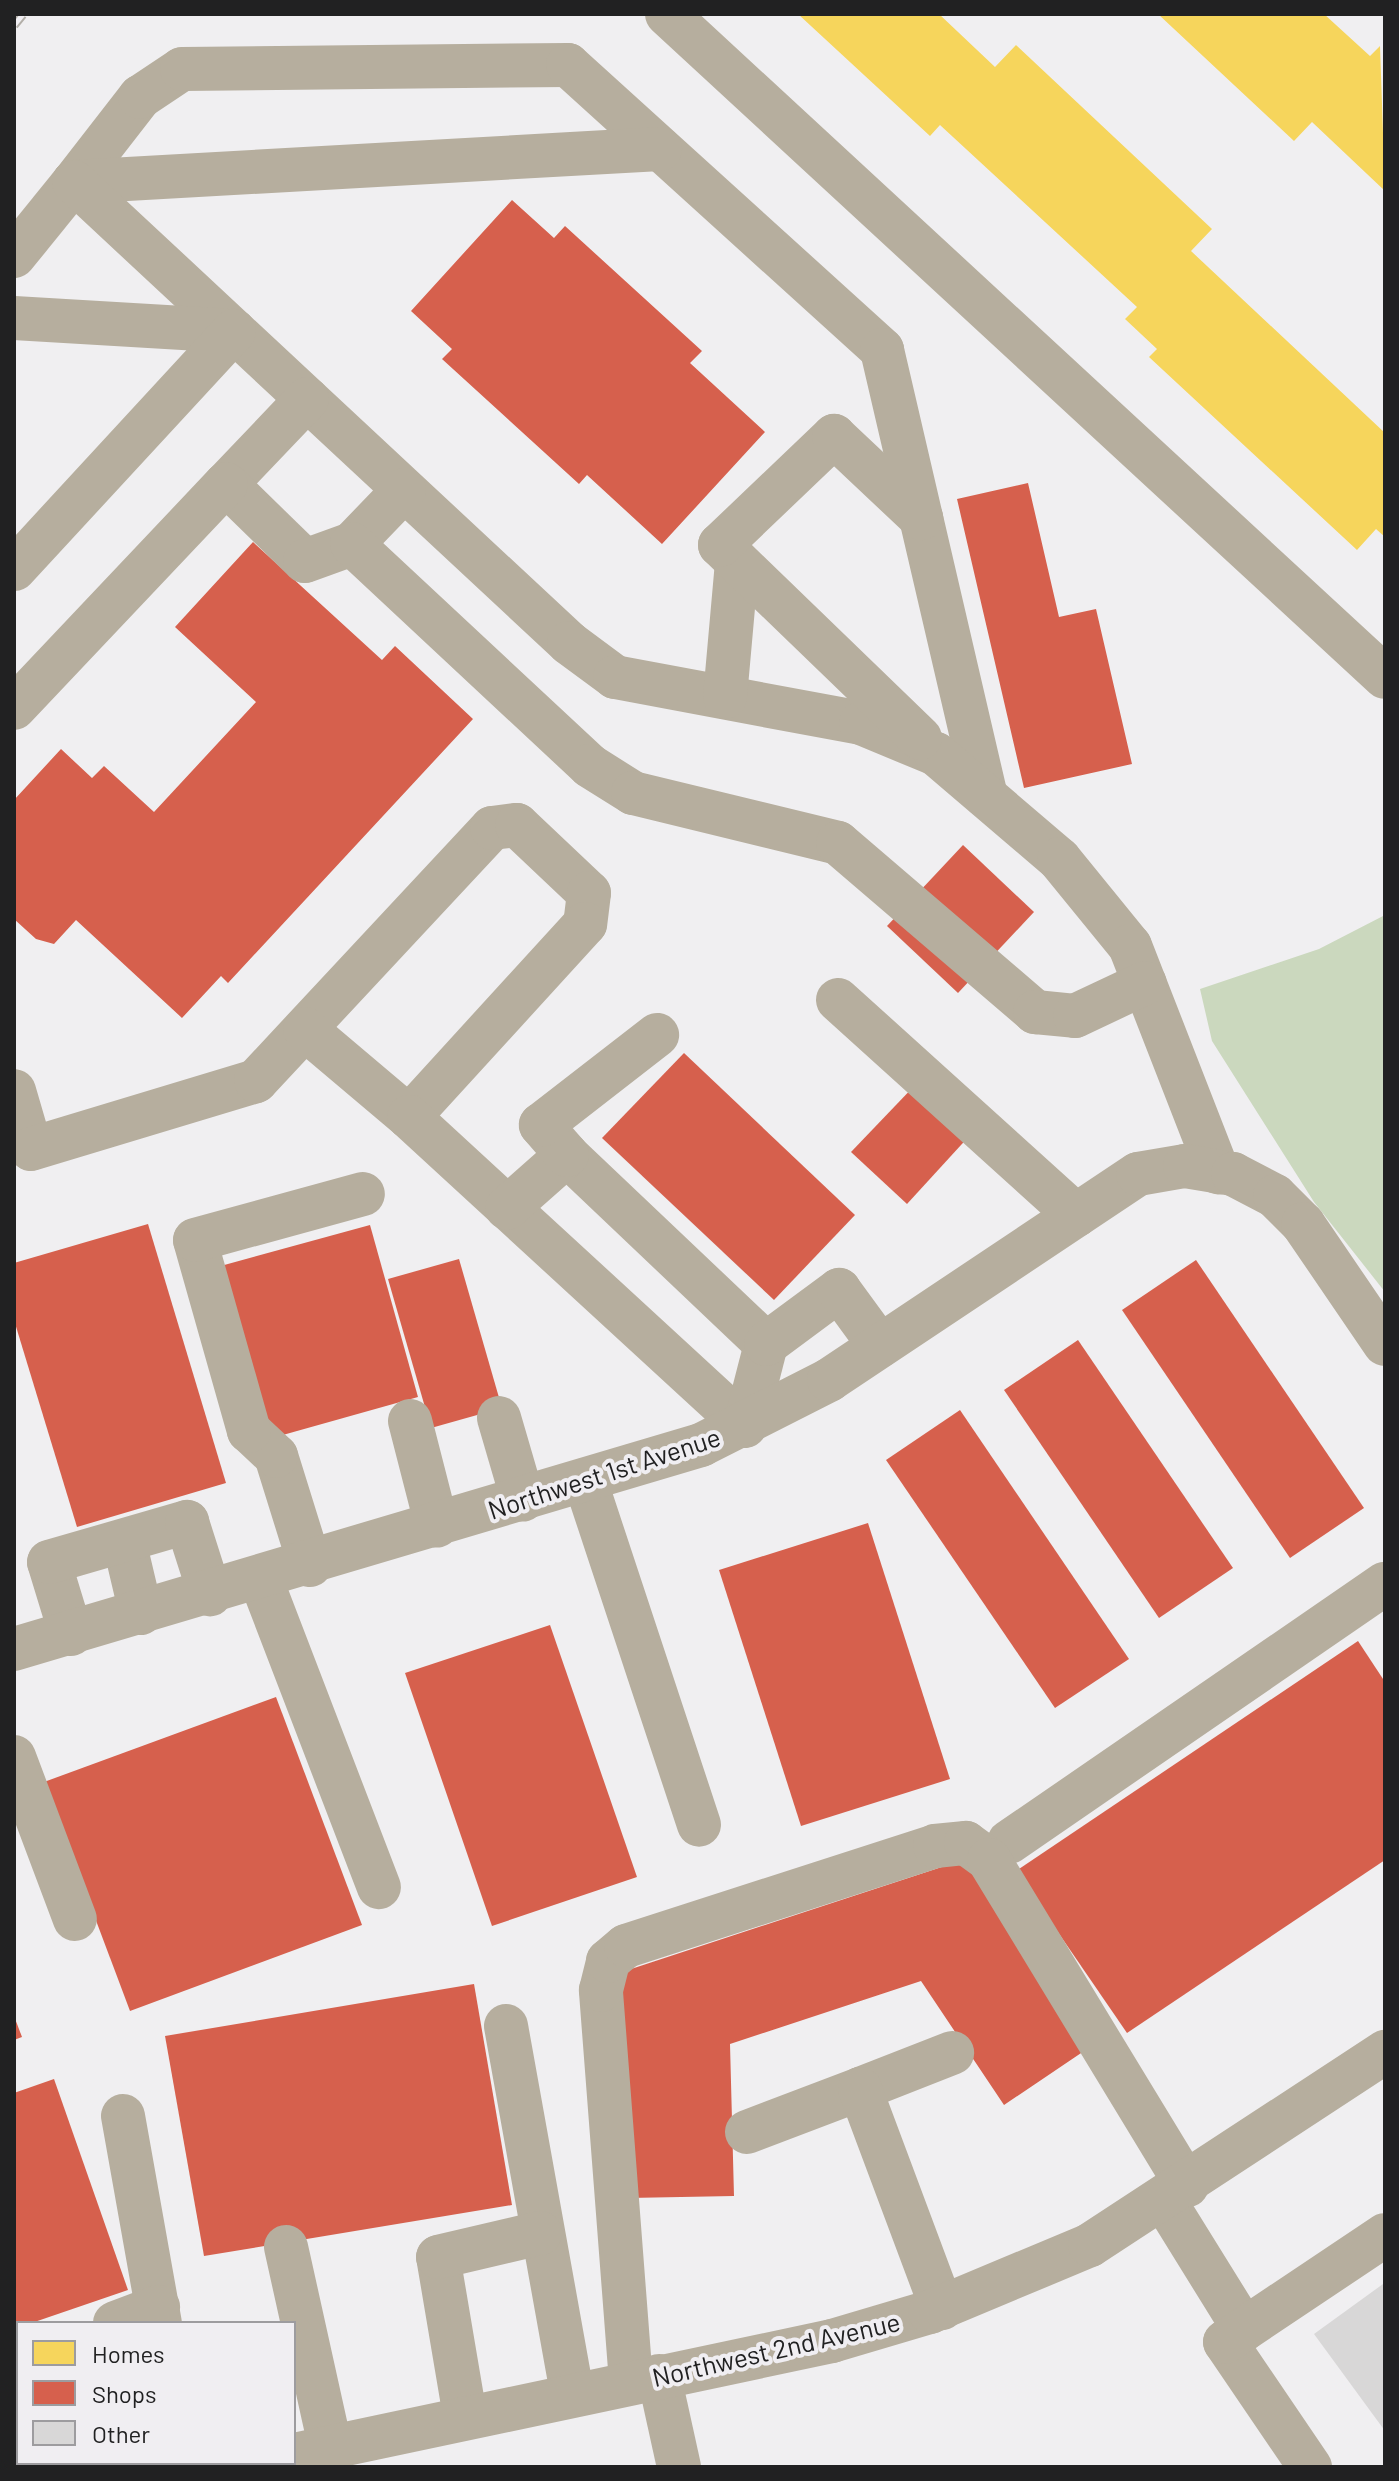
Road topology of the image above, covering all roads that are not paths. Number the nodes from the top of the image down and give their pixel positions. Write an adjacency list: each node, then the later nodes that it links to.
1 (667, 14): 14 (street)
2 (660, 149): 3 (street); 3 (street); 10 (street)
3 (74, 182): 4 (street); 6 (street)
4 (14, 256)
5 (14, 318): 6 (street)
6 (234, 331): 7 (street); 13 (street)
7 (307, 399): 8 (street); 9 (street)
8 (226, 484): 11 (street); 16 (street)
9 (404, 490): 11 (street); 15 (street)
10 (921, 518): 12 (street); 18 (street)
11 (352, 544): 19 (street)
12 (737, 562): 15 (street); 17 (street)
13 (14, 569)
14 (1385, 677)
15 (725, 697): 17 (street)
16 (14, 708)
17 (936, 754): 18 (street)
18 (986, 796): 19 (street)
19 (1145, 983): 26 (street)
20 (838, 1000): 29 (street)
21 (305, 1029): 23 (street); 24 (street); 24 (street)
22 (657, 1035): 25 (street)
23 (14, 1091)
24 (409, 1117): 28 (street)
25 (567, 1155): 28 (street); 30 (street)
26 (1225, 1173): 29 (street, Northwest 1st Avenue); 31 (street)
27 (363, 1194): 40 (street)
28 (507, 1208): 35 (street)
29 (1076, 1215): 32 (street, Northwest 1st Avenue)
30 (766, 1344): 32 (street); 35 (street)
31 (1385, 1344)
32 (880, 1346): 35 (street, Northwest 1st Avenue)
33 (499, 1418): 37 (street)
34 (410, 1421): 38 (street)
35 (745, 1426): 36 (street, Northwest 1st Avenue)
36 (585, 1480): 37 (street, Northwest 1st Avenue); 48 (street)
37 (523, 1500): 38 (street, Northwest 1st Avenue)
38 (437, 1526): 40 (street, Northwest 1st Avenue)
39 (124, 1541): 43 (street); 44 (street); 45 (street)
40 (310, 1565): 41 (street, Northwest 1st Avenue)
41 (261, 1580): 43 (street, Northwest 1st Avenue); 50 (street)
42 (1385, 1584): 49 (street)
43 (210, 1594): 44 (street, Northwest 1st Avenue)
44 (141, 1613): 45 (street, Northwest 1st Avenue)
45 (71, 1634): 46 (street, Northwest 1st Avenue)
46 (14, 1649)
47 (14, 1757): 51 (street)
48 (699, 1825)
49 (1009, 1842)
50 (379, 1887)
51 (75, 1919)
52 (506, 2026): 59 (street)
53 (1385, 2052): 58 (street, Northwest 2nd Avenue)
54 (952, 2053): 55 (street)
55 (860, 2089): 57 (street); 62 (street)
56 (123, 2116): 63 (street)
57 (747, 2132)
58 (1176, 2193): 62 (street, Northwest 2nd Avenue); 65 (street); 66 (street)
59 (540, 2233): 67 (street); 68 (street)
60 (1385, 2235): 65 (street)
61 (286, 2247): 69 (street)
62 (942, 2308): 66 (street, Northwest 2nd Avenue)
63 (159, 2315): 64 (street)
64 (126, 2321)
65 (1244, 2329): 71 (street)
66 (645, 2379): 67 (street, Northwest 2nd Avenue); 70 (street)
67 (572, 2394): 68 (street, Northwest 2nd Avenue)
68 (465, 2416): 69 (street, Northwest 2nd Avenue)
69 (339, 2451)
70 (679, 2467)
71 (1310, 2467)

